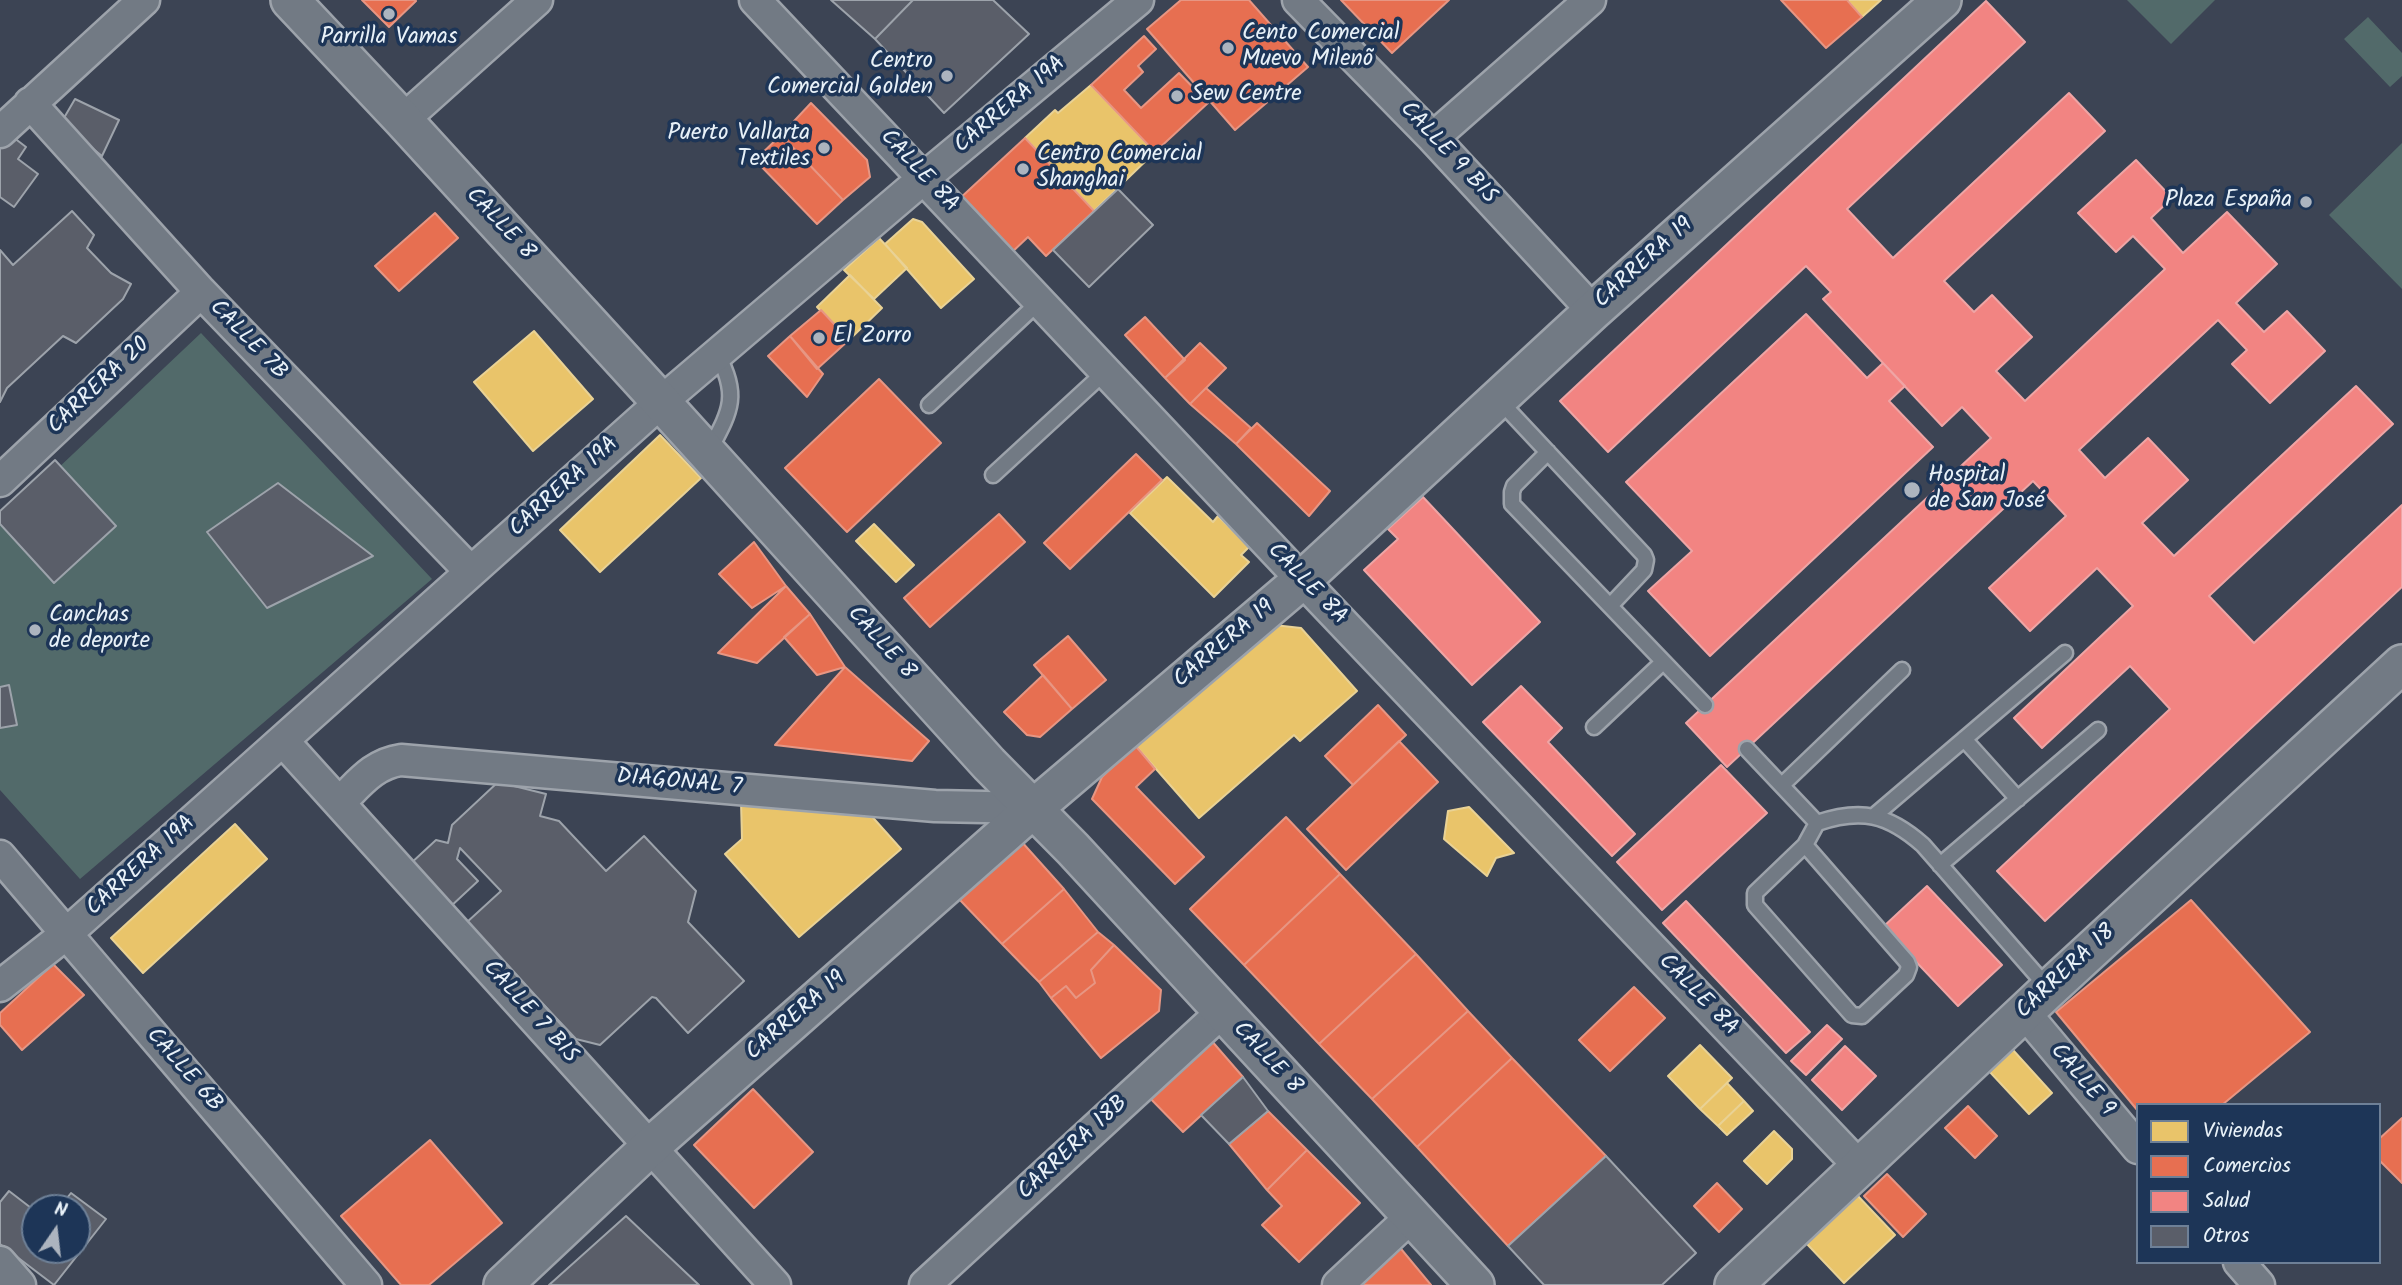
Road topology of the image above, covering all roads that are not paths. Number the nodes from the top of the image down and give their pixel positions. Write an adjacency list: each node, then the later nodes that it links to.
1 (144, 0): 9 (street)
2 (290, 0): 10 (street, CALLE 8)
3 (537, 0): 10 (street)
4 (755, 0): 13 (street, CALLE 8A)
5 (1138, 0): 13 (street, CARRERA 19A)
6 (1298, 0): 12 (street, CALLE 9 BIS)
7 (1590, 0): 12 (street)
8 (1942, 0): 16 (street, CARRERA 19)
9 (30, 103): 11 (street); 14 (street, CALLE 7B)
10 (403, 120): 20 (street, CALLE 8)
11 (0, 132)
12 (1433, 138): 16 (street, CALLE 9 BIS)
13 (924, 178): 15 (street, CALLE 8A); 17 (street, CARRERA 19A)
14 (201, 292): 25 (street, CARRERA 20); 26 (street, CALLE 7B)
15 (1040, 300): 18 (street, CALLE 8A); 21 (lane)
16 (1593, 311): 19 (street, CARRERA 19)
17 (717, 354): 20 (street, CARRERA 19A); 23 (lane)
18 (1105, 371): 24 (lane); 27 (street, CALLE 8A)
19 (1497, 399): 22 (lane); 27 (street, CARRERA 19)
20 (662, 402): 23 (street, CALLE 8); 26 (street, CARRERA 19A)
21 (929, 405)
22 (1548, 452): 28 (lane); 28 (lane)
23 (708, 453): 42 (street, CALLE 8)
24 (993, 475)
25 (0, 481)
26 (471, 572): 37 (street, CARRERA 19A)
27 (1302, 580): 42 (street, CARRERA 19); 54 (street, CALLE 8A)
28 (1610, 606): 30 (lane)
29 (2065, 653): 36 (lane)
30 (1663, 662): 33 (lane); 34 (lane)
31 (2402, 664): 50 (street, CARRERA 18)
32 (1902, 670): 39 (lane)
33 (1705, 705)
34 (1594, 727)
35 (2098, 730): 40 (lane)
36 (1964, 739): 40 (lane); 43 (lane)
37 (283, 741): 41 (street, CALLE 7 BIS); 48 (street, CARRERA 19A)
38 (1747, 749): 39 (lane)
39 (1782, 785): 44 (lane)
40 (2018, 799): 47 (lane)
41 (339, 803): 42 (street, DIAGONAL 7); 53 (street, CALLE 7 BIS)
42 (1034, 808): 51 (street, CALLE 8); 53 (street, CARRERA 19)
43 (1874, 816): 44 (lane); 47 (lane)
44 (1817, 823): 45 (lane)
45 (1805, 845): 45 (lane)
46 (0, 856): 48 (street, CALLE 6B)
47 (1940, 865): 50 (lane)
48 (66, 934): 49 (street, CARRERA 19A); 59 (street, CALLE 6B)
49 (0, 986)
50 (2037, 1001): 52 (street, CALLE 9); 54 (street, CARRERA 18)
51 (1222, 1012): 55 (street, CALLE 8); 62 (street, CARRERA 18B)
52 (2136, 1145)
53 (650, 1147): 60 (street, CARRERA 19); 61 (street, CALLE 7 BIS)
54 (1860, 1167): 65 (street, CARRERA 18)
55 (1413, 1215): 63 (street); 64 (street, CALLE 8)
56 (0, 1262): 58 (street)
57 (2241, 1264): 66 (street)
58 (20, 1285)
59 (366, 1285)
60 (503, 1285)
61 (775, 1285)
62 (925, 1285)
63 (1338, 1285)
64 (1475, 1285)
65 (1734, 1285)
66 (2259, 1285)

